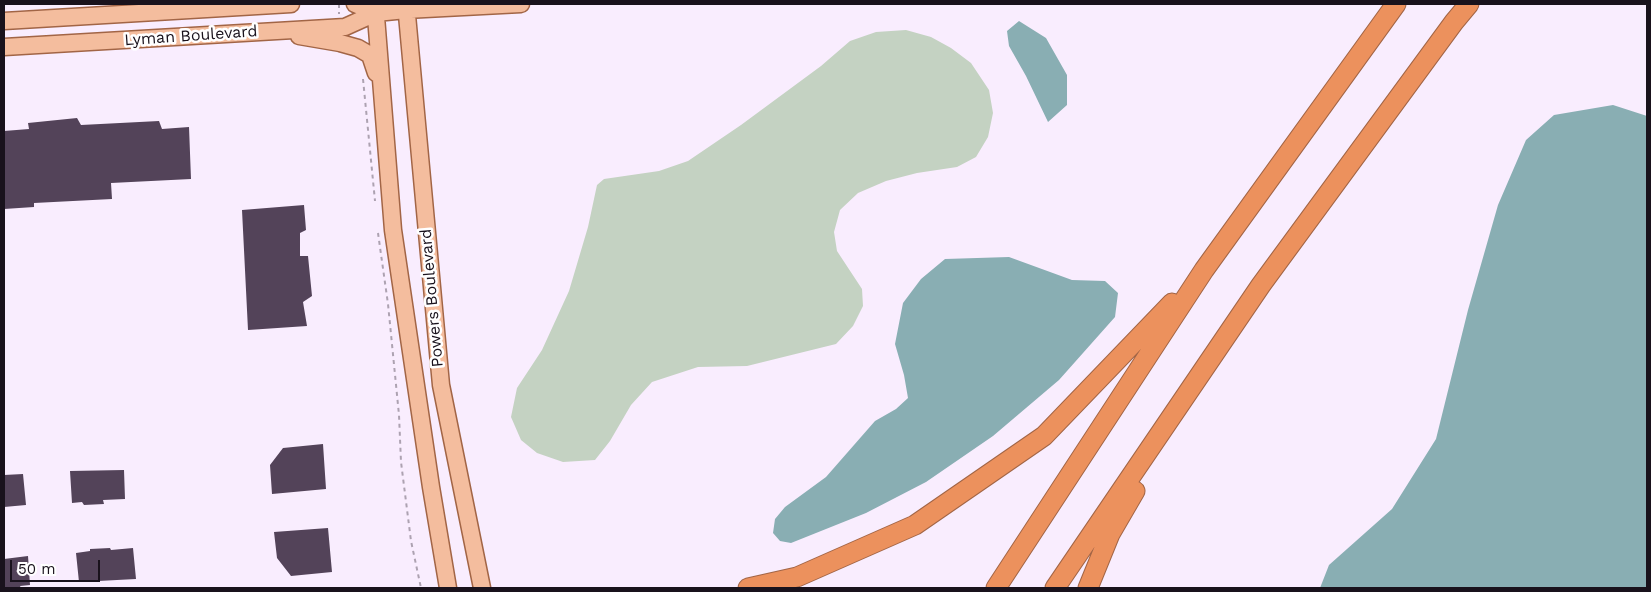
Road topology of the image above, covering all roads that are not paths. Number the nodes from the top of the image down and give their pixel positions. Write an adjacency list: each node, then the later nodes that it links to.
1 (292, 4): 8 (main road, Lyman Boulevard)
2 (355, 4): 7 (main road, Lyman Boulevard)
3 (521, 4): 6 (main road, Lyman Boulevard)
4 (1396, 4): 12 (highway)
5 (1469, 4): 13 (highway)
6 (406, 7): 7 (main road, Lyman Boulevard); 15 (main road, Powers Boulevard)
7 (375, 8): 9 (main road, Lyman Boulevard); 11 (main road, Powers Boulevard)
8 (4, 21)
9 (262, 32): 10 (main road, Lyman Boulevard); 11 (main road)
10 (4, 47)
11 (382, 98): 14 (main road, Powers Boulevard)
12 (1204, 270): 16 (highway); 17 (highway)
13 (1261, 285): 18 (highway); 19 (highway)
14 (448, 588)
15 (482, 588)
16 (748, 588)
17 (996, 588)
18 (1054, 588)
19 (1088, 588)

